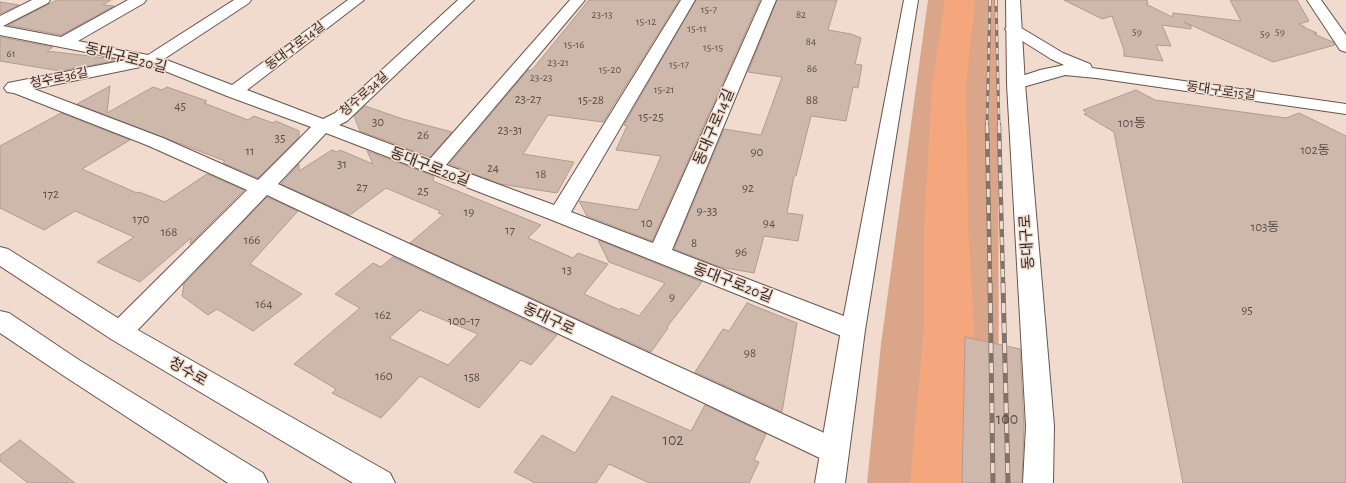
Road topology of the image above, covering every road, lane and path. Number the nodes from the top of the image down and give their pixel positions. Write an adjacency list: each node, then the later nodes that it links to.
1 (43, 0): 12 (street)
2 (139, 0): 15 (street)
3 (244, 0): 17 (street, 청수로36길)
4 (357, 0): 21 (street, 동대구로14길)
5 (466, 0): 23 (street, 청수로34길)
6 (578, 0): 24 (street)
7 (688, 0): 26 (street)
8 (769, 0): 28 (street, 동대구로14길)
9 (911, 0): 30 (street)
10 (1013, 0): 13 (street, 동대구로)
11 (1314, 0): 16 (street)
12 (0, 22)
13 (1013, 29): 18 (street); 19 (street, 동대구로)
14 (0, 30): 15 (street, 동대구로20길)
15 (62, 43): 17 (street, 동대구로20길)
16 (1346, 47)
17 (151, 60): 20 (street, 청수로36길); 21 (street, 동대구로20길)
18 (1096, 73): 19 (street); 22 (street, 동대구로15길)
19 (1016, 84): 37 (street, 동대구로)
20 (7, 89): 25 (street)
21 (233, 92): 23 (street, 동대구로20길)
22 (1346, 109)
23 (323, 126): 24 (street, 동대구로20길); 25 (street, 청수로34길)
24 (433, 168): 26 (street, 동대구로20길)
25 (264, 187): 31 (street, 청수로34길); 32 (street, 동대구로)
26 (559, 215): 28 (street, 동대구로20길)
27 (0, 255): 31 (street, 청수로)
28 (659, 255): 30 (street, 동대구로20길)
29 (0, 320): 33 (street)
30 (853, 330): 32 (street)
31 (120, 332): 34 (street, 청수로)
32 (834, 451): 35 (street); 36 (street)
33 (253, 483)
34 (380, 483)
35 (830, 483)
36 (838, 483)
37 (1038, 483)

